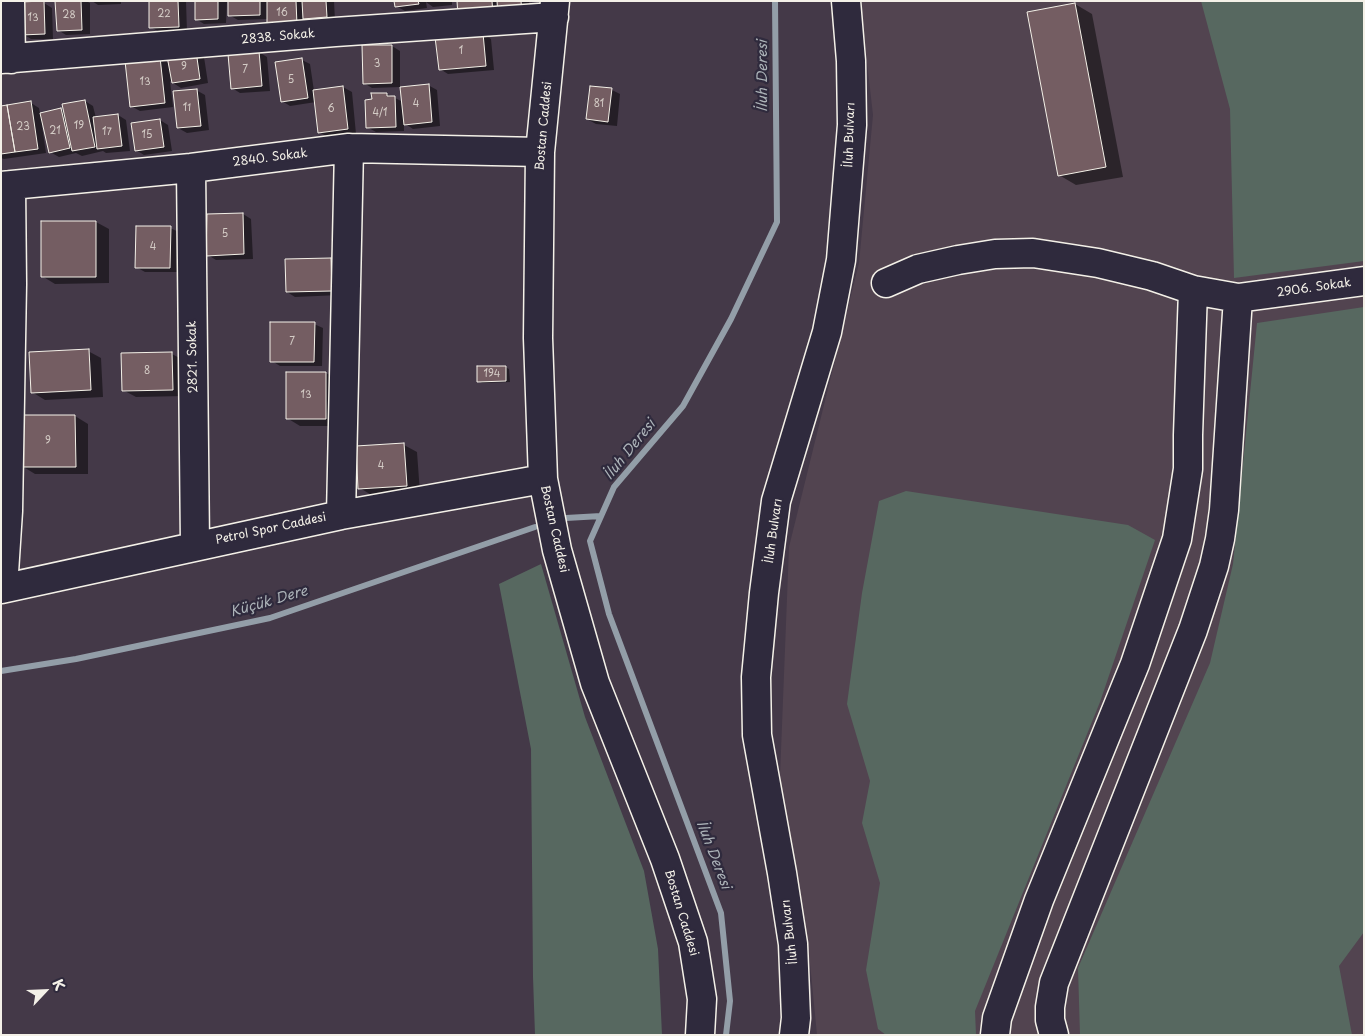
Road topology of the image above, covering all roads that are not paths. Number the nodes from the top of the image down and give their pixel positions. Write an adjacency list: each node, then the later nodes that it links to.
1 (10, 1): 4 (street)
2 (846, 1): 20 (street, İluh Bulvarı)
3 (554, 9): 4 (street, 2838. Sokak); 6 (street, Bostan Caddesi)
4 (6, 59)
5 (349, 148): 6 (street, 2840. Sokak); 7 (street, 2840. Sokak); 16 (street)
6 (540, 152): 15 (street, Bostan Caddesi)
7 (191, 168): 8 (street, 2840. Sokak); 17 (street, 2821. Sokak)
8 (6, 186): 10 (street)
9 (1364, 281): 13 (street, 2906. Sokak)
10 (7, 284): 14 (street)
11 (886, 284): 12 (street, 2906. Sokak)
12 (1193, 290): 13 (street, 2906. Sokak); 21 (street)
13 (1238, 298): 22 (street)
14 (6, 419): 18 (street)
15 (542, 479): 16 (street, Petrol Spor Caddesi); 19 (street, Bostan Caddesi)
16 (341, 514): 17 (street, Petrol Spor Caddesi)
17 (195, 545): 18 (street, Petrol Spor Caddesi)
18 (2, 588)
19 (700, 1035)
20 (794, 1035)
21 (995, 1035)
22 (1054, 1035)

